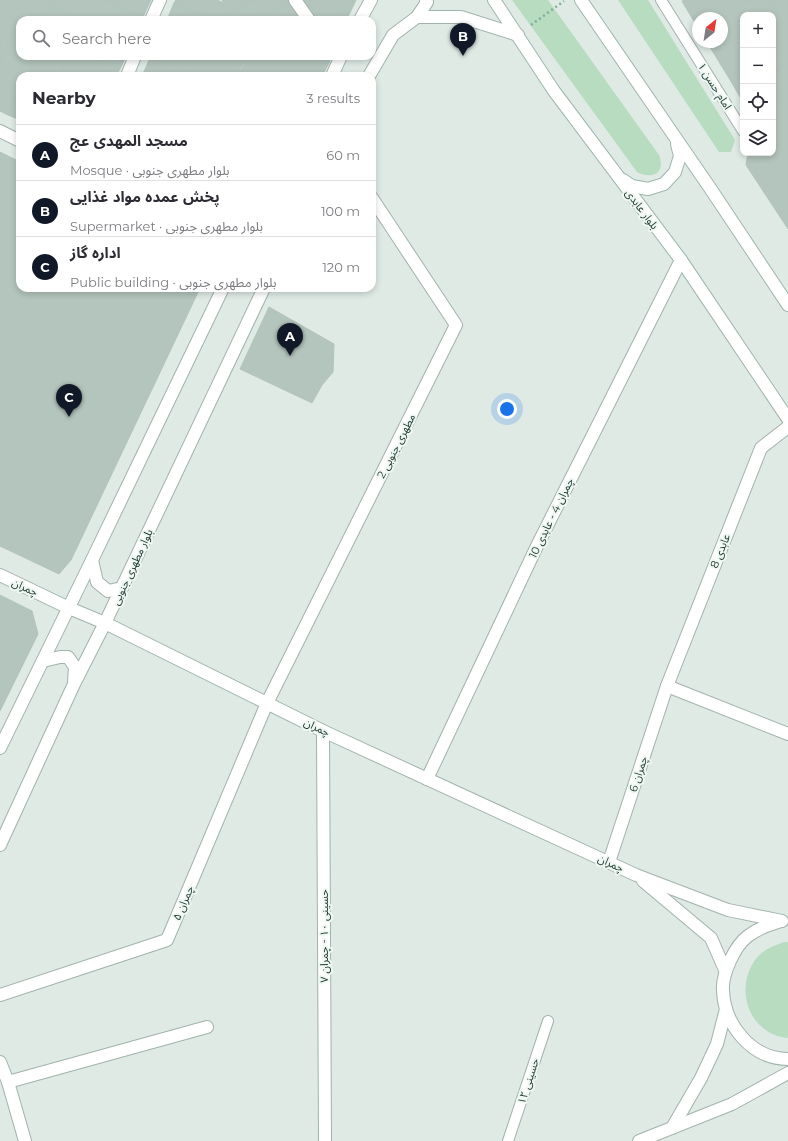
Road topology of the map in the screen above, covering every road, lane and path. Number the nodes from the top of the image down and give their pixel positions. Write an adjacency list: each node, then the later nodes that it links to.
1 (160, 0): 9 (street)
2 (295, 0): 10 (street)
3 (371, 0): 11 (street)
4 (426, 0): 12 (street)
5 (494, 0): 13 (street, بلوار عابدی)
6 (565, 0): 13 (path)
7 (581, 0): 22 (street)
8 (660, 0): 19 (lane, امام حسن ۱)
9 (153, 16)
10 (306, 16)
11 (362, 16)
12 (417, 17): 13 (street); 18 (street)
13 (518, 35): 23 (street, بلوار عابدی)
14 (133, 60): 16 (street)
15 (336, 60): 17 (street)
16 (128, 72)
17 (333, 72)
18 (371, 72)
19 (740, 126)
20 (0, 131): 21 (street)
21 (16, 139)
22 (676, 139): 23 (street); 28 (street)
23 (618, 177): 25 (street, بلوار عابدی)
24 (376, 204): 39 (street, مطهری جنوبی 2)
25 (681, 260): 29 (street, بلوار عابدی); 43 (street, چمران 4 - عابدی 10)
26 (221, 292): 31 (street)
27 (262, 292): 33 (street, بلوار مطهری جنوبی)
28 (788, 305)
29 (788, 419)
30 (788, 427): 38 (street, عابدی 8)
31 (92, 560): 33 (street); 34 (street)
32 (0, 575): 34 (street, چمران)
33 (122, 588): 35 (street, بلوار مطهری جنوبی)
34 (69, 608): 35 (street, چمران); 36 (street)
35 (105, 623): 37 (street, بلوار مطهری جنوبی); 39 (street, چمران)
36 (43, 661): 37 (street); 42 (street)
37 (74, 684): 44 (street, بلوار مطهری جنوبی)
38 (667, 686): 41 (street); 45 (street, چمران 6)
39 (267, 703): 40 (street, چمران); 49 (street, چمران ۵)
40 (323, 731): 43 (street, چمران); 59 (street, حسينی ۱۰ - چمران ۷)
41 (788, 734)
42 (0, 748)
43 (428, 779): 45 (street, چمران)
44 (0, 845)
45 (609, 862): 46 (street, چمران)
46 (636, 875): 47 (street, چمران); 48 (street, چمران)
47 (785, 921): 48 (street)
48 (725, 970): 50 (street)
49 (0, 995)
50 (726, 1009): 53 (street); 57 (street)
51 (548, 1021): 60 (lane, حسینی ۱۲)
52 (207, 1027): 56 (street)
53 (788, 1059)
54 (0, 1062): 56 (street)
55 (788, 1073): 57 (street)
56 (8, 1082): 58 (street)
57 (672, 1128): 61 (street)
58 (25, 1141)
59 (325, 1141)
60 (508, 1141)
61 (639, 1141)

